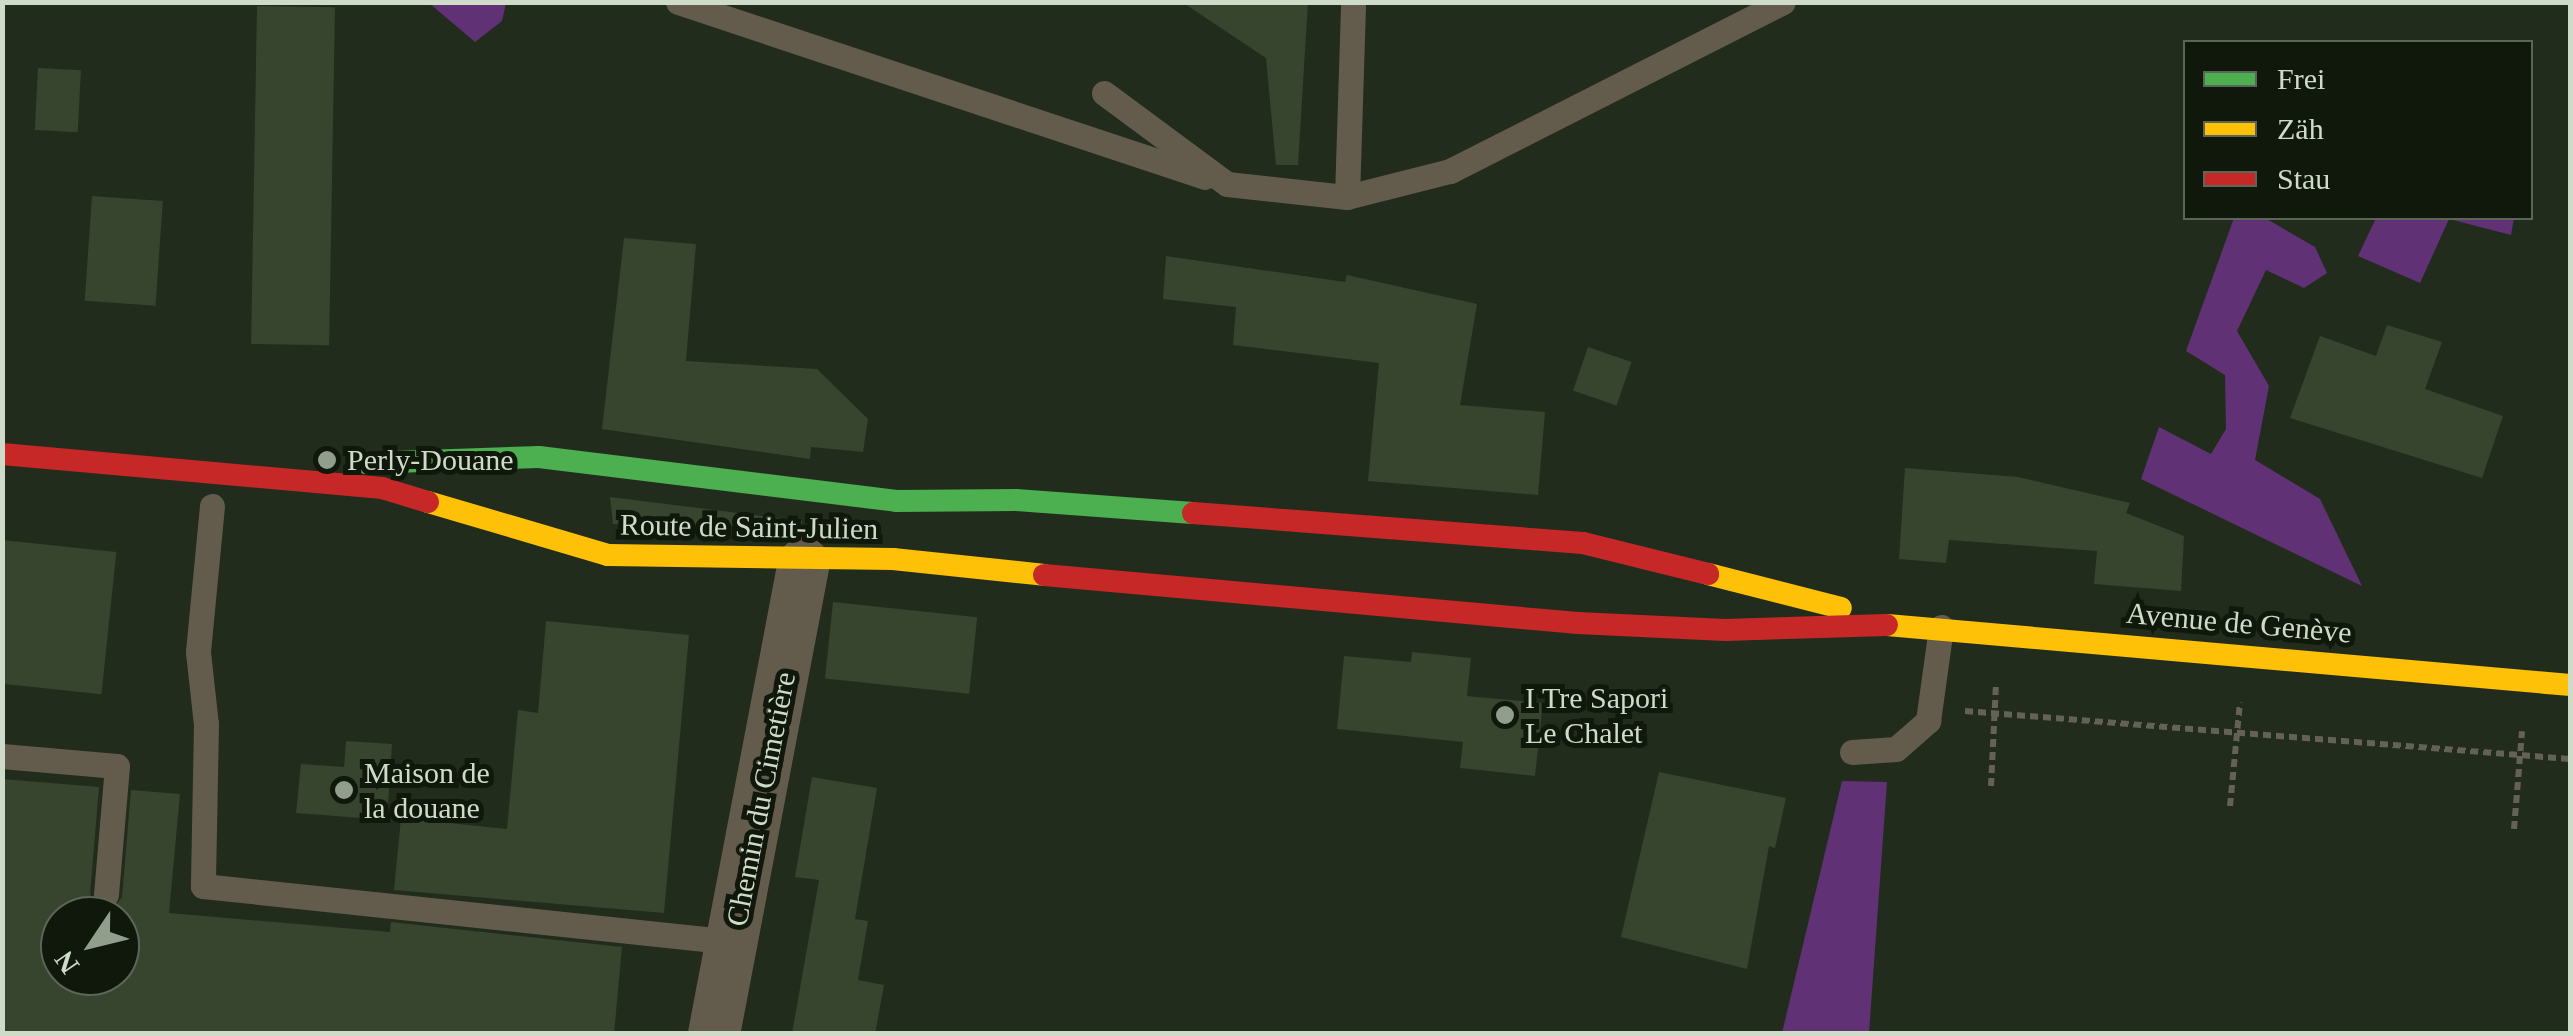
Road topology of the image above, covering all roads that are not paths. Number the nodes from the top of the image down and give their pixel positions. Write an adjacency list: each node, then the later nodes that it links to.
1 (678, 2): 5 (lane)
2 (1353, 2): 6 (lane)
3 (1782, 2): 6 (lane)
4 (1104, 94): 5 (lane)
5 (1227, 184): 6 (lane)
6 (1347, 197)
7 (2, 436): 12 (main road, Route de Saint-Julien)
8 (2, 454): 13 (main road, Route de Saint-Julien)
9 (212, 506): 24 (lane)
10 (1300, 519): 11 (main road, Route de Saint-Julien); 12 (main road, Route de Saint-Julien); 15 (main road)
11 (1384, 525): 14 (main road, Avenue de Genève)
12 (894, 530): 13 (main road, Route de Saint-Julien); 15 (main road, Route de Saint-Julien)
13 (804, 564): 24 (street, Chemin du Cimetière)
14 (1672, 567): 17 (main road, Avenue de Genève); 18 (main road)
15 (1292, 600): 16 (main road, Route de Saint-Julien)
16 (1383, 611): 18 (main road, Avenue de Genève)
17 (1902, 624): 18 (main road, Avenue de Genève); 19 (main road, Avenue de Genève)
18 (1660, 627)
19 (1940, 627): 20 (main road, Avenue de Genève); 21 (lane)
20 (2570, 684)
21 (1852, 752)
22 (2, 756): 23 (lane)
23 (106, 895)
24 (733, 942): 25 (street, Chemin du Cimetière)
25 (714, 1034)

